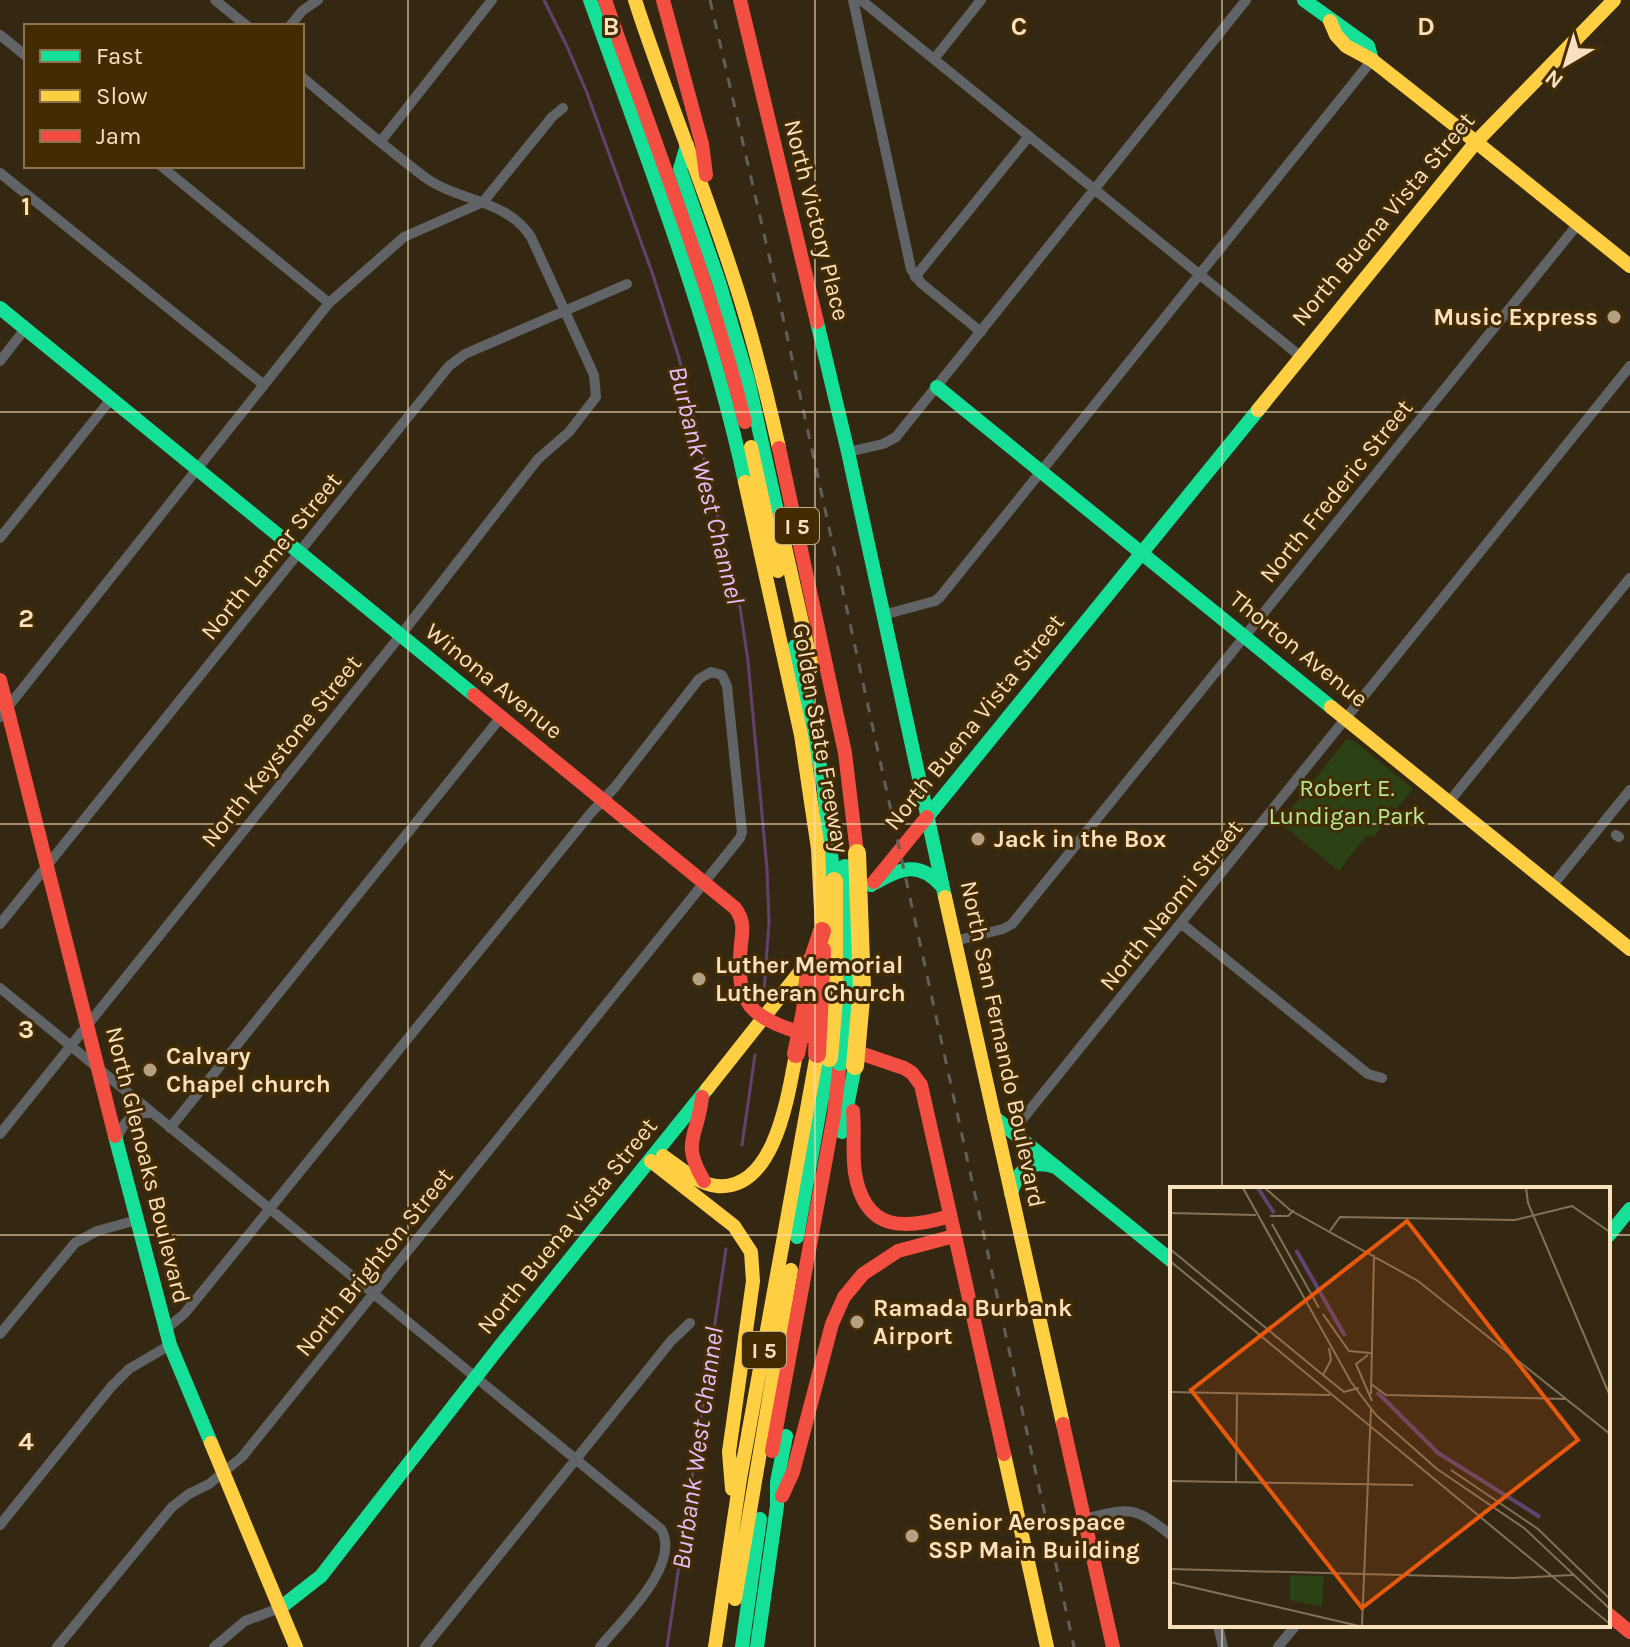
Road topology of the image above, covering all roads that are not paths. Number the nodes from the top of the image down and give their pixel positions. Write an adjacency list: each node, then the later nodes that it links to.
1 (215, 0): 16 (street)
2 (318, 0): 17 (street)
3 (492, 0): 26 (street)
4 (583, 0): 19 (main road)
5 (590, 0): 19 (main road, Golden State Freeway / I 5)
6 (605, 0): 69 (main road)
7 (635, 0): 28 (main road, Golden State Freeway / I 5)
8 (663, 0): 33 (main road)
9 (740, 0): 50 (main road, North Victory Place)
10 (853, 0): 37 (street)
11 (861, 0): 21 (street)
12 (981, 0): 21 (street)
13 (1246, 0): 31 (street)
14 (1304, 0): 22 (main road)
15 (1614, 0): 27 (main road, North Buena Vista Street)
16 (245, 24)
17 (292, 24)
18 (0, 35): 20 (street)
19 (603, 40): 69 (main road, Golden State Freeway / I 5)
20 (24, 54)
21 (934, 59): 25 (street)
22 (1372, 60): 27 (main road); 36 (street)
23 (304, 79): 26 (street)
24 (563, 108): 32 (street)
25 (1029, 136): 31 (street); 37 (street)
26 (381, 141): 32 (street)
27 (1476, 142): 34 (main road); 44 (main road, North Buena Vista Street)
28 (687, 145): 33 (main road, Golden State Freeway / I 5); 69 (main road)
29 (163, 168): 39 (street)
30 (0, 173): 47 (street)
31 (1095, 190): 36 (street); 43 (street)
32 (483, 202): 39 (street); 41 (street)
33 (709, 205): 69 (main road, Golden State Freeway / I 5)
34 (1578, 224): 35 (main road); 59 (street, North Frederic Street)
35 (1630, 266)
36 (1200, 275): 44 (street); 52 (street)
37 (915, 277): 43 (street)
38 (627, 284): 41 (street, North Lamer Street)
39 (329, 303): 47 (street)
40 (0, 308): 42 (main road, Winona Avenue)
41 (564, 311): 54 (street, North Lamer Street); 58 (street, North Keystone Street)
42 (25, 329): 45 (street); 49 (main road, Winona Avenue)
43 (981, 332): 48 (street)
44 (1300, 356): 55 (main road, North Buena Vista Street)
45 (0, 361)
46 (1630, 366): 63 (street, North Naomi Street)
47 (264, 385): 51 (street)
48 (937, 387): 50 (street); 52 (main road, Thorton Avenue)
49 (111, 399): 51 (main road, Winona Avenue); 53 (street)
50 (848, 452): 57 (main road, North San Fernando Boulevard)
51 (198, 469): 54 (main road, Winona Avenue); 61 (street)
52 (1040, 471): 55 (main road, Thorton Avenue); 57 (street)
53 (0, 538)
54 (300, 554): 58 (main road, Winona Avenue); 68 (street, North Lamer Street)
55 (1142, 554): 59 (main road, Thorton Avenue); 67 (main road, North Buena Vista Street)
56 (1630, 578): 66 (street)
57 (883, 615): 67 (main road, North San Fernando Boulevard)
58 (400, 636): 62 (main road, Winona Avenue); 81 (street, North Keystone Street)
59 (1244, 636): 63 (main road, Thorton Avenue); 77 (street, North Frederic Street)
60 (0, 680): 61 (main road, North Glenoaks Boulevard)
61 (4, 713): 68 (main road, North Glenoaks Boulevard)
62 (501, 717): 65 (main road, Winona Avenue); 90 (street)
63 (1346, 719): 66 (main road, Thorton Avenue); 75 (street, North Naomi Street)
64 (1630, 790): 72 (street)
65 (602, 800): 70 (main road, Winona Avenue); 70 (street, North Brighton Street); 99 (street)
66 (1449, 802): 72 (main road, Thorton Avenue)
67 (927, 817): 71 (main road, North Buena Vista Street); 73 (main road, North San Fernando Boulevard)
68 (47, 865): 74 (street, North Lamer Street); 81 (main road, North Glenoaks Boulevard)
69 (839, 875): 76 (main road, Golden State Freeway / I 5); 83 (main road, bridge); 83 (main road, Golden State Freeway / I 5, bridge)
70 (704, 884): 80 (main road, Winona Avenue); 105 (street, North Brighton Street)
71 (871, 885): 73 (main road); 80 (main road, North Buena Vista Street)
72 (1552, 886): 78 (main road, Thorton Avenue)
73 (944, 889): 77 (main road, North San Fernando Boulevard)
74 (0, 924)
75 (1182, 924): 85 (street); 91 (street, North Naomi Street)
76 (822, 931): 83 (main road, Golden State Freeway / I 5, bridge); 96 (main road, bridge)
77 (955, 941): 89 (main road, North San Fernando Boulevard)
78 (1630, 949)
79 (0, 988): 82 (street)
80 (765, 1017): 86 (main road, North Buena Vista Street); 100 (main road, Winona Avenue)
81 (86, 1024): 82 (street, North Keystone Street); 84 (main road, North Glenoaks Boulevard)
82 (71, 1046): 84 (street); 92 (street, North Keystone Street)
83 (835, 1060): 87 (main road, Golden State Freeway / I 5); 114 (main road, Golden State Freeway / I 5); 128 (main road); 129 (main road)
84 (97, 1068): 88 (street); 93 (main road, North Glenoaks Boulevard)
85 (1382, 1078)
86 (702, 1097): 94 (main road, North Buena Vista Street); 96 (main road)
87 (850, 1100): 100 (main road); 112 (main road, Golden State Freeway / I 5)
88 (150, 1113): 90 (street); 93 (street)
89 (994, 1117): 91 (main road); 97 (main road, North San Fernando Boulevard)
90 (170, 1128): 99 (street)
91 (1012, 1132): 95 (main road)
92 (0, 1134)
93 (117, 1139): 101 (main road, North Glenoaks Boulevard)
94 (654, 1156): 96 (main road); 109 (main road, North Buena Vista Street); 114 (main road)
95 (1056, 1167): 97 (main road); 104 (main road)
96 (706, 1183)
97 (1011, 1194): 113 (main road, North San Fernando Boulevard)
98 (1630, 1209): 102 (main road)
99 (270, 1210): 105 (street); 108 (street)
100 (950, 1216): 103 (main road)
101 (137, 1220): 107 (street); 108 (main road, North Glenoaks Boulevard)
102 (1610, 1234)
103 (954, 1236): 112 (main road); 131 (main road)
104 (1170, 1259)
105 (373, 1294): 109 (street); 111 (street, North Brighton Street)
106 (690, 1323): 110 (street)
107 (0, 1334)
108 (168, 1337): 111 (main road, North Glenoaks Boulevard); 115 (street)
109 (476, 1377): 110 (street); 117 (main road, North Buena Vista Street)
110 (578, 1459): 125 (street); 126 (street)
111 (223, 1473): 117 (main road, North Glenoaks Boulevard); 122 (street, North Brighton Street)
112 (777, 1506): 130 (main road, Golden State Freeway / I 5)
113 (1084, 1519): 116 (street); 132 (main road, North San Fernando Boulevard)
114 (734, 1523): 127 (main road, Golden State Freeway / I 5)
115 (0, 1525)
116 (1170, 1535)
117 (280, 1608): 123 (street, North Buena Vista Street); 124 (main road, North Glenoaks Boulevard)
118 (1610, 1616): 121 (main road)
119 (1218, 1627): 133 (street)
120 (1294, 1627): 134 (street)
121 (1630, 1632)
122 (57, 1647)
123 (214, 1647)
124 (296, 1647)
125 (425, 1647)
126 (600, 1647)
127 (715, 1647)
128 (727, 1647)
129 (742, 1647)
130 (757, 1647)
131 (1047, 1647)
132 (1113, 1647)
133 (1223, 1647)
134 (1278, 1647)

